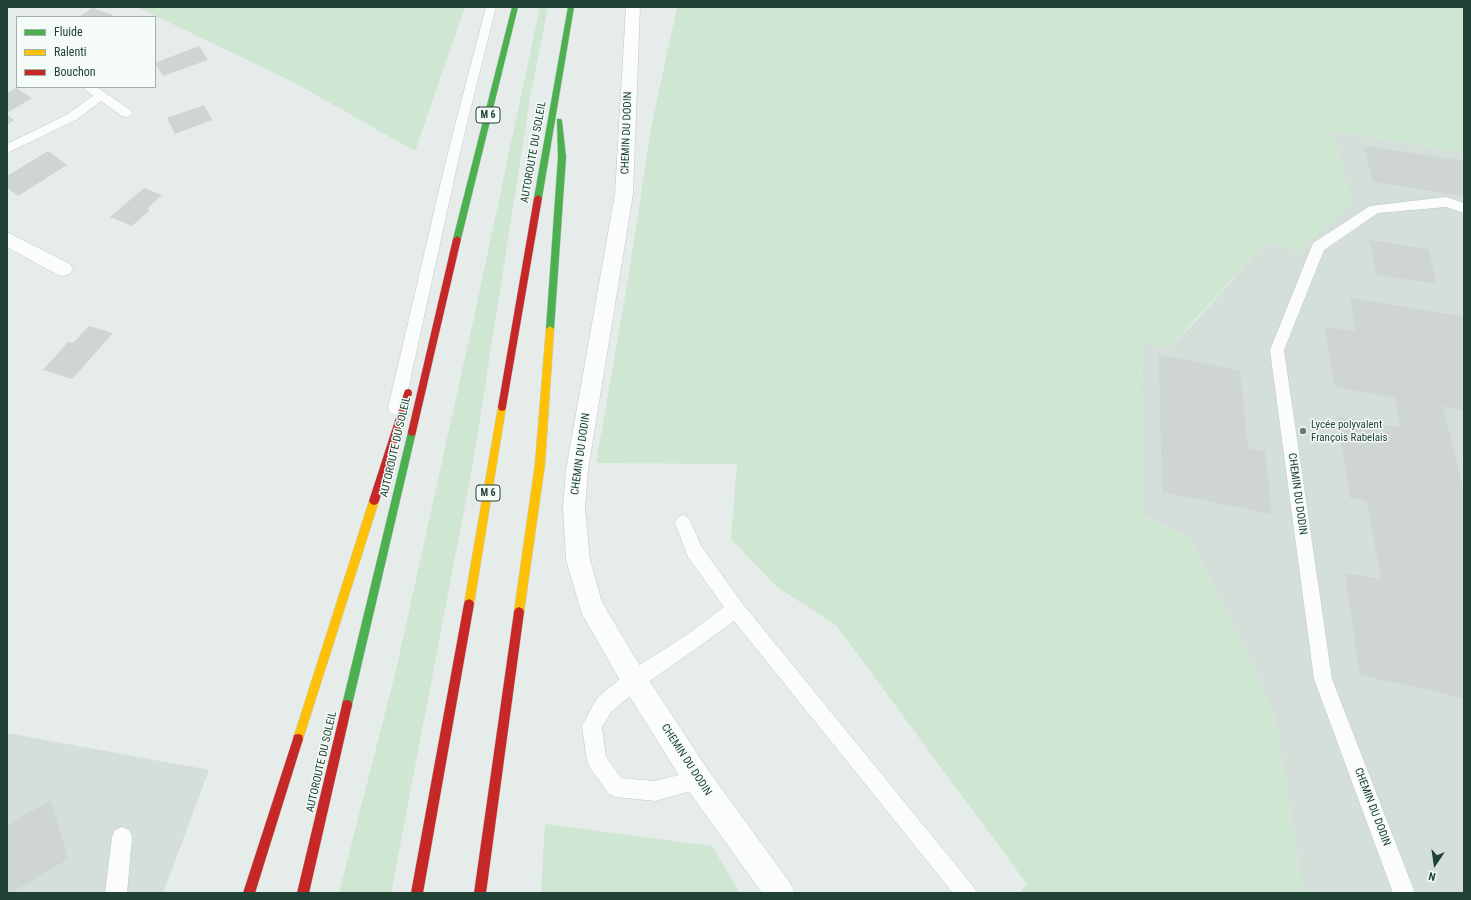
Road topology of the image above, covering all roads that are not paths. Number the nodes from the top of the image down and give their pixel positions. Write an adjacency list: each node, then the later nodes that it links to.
1 (491, 7): 16 (lane)
2 (515, 7): 11 (highway, AUTOROUTE DU SOLEIL / M 6)
3 (571, 7): 6 (highway, AUTOROUTE DU SOLEIL / M 6)
4 (633, 7): 19 (street, CHEMIN DU DODIN)
5 (90, 88): 7 (lane)
6 (556, 93): 25 (highway, AUTOROUTE DU SOLEIL / M 6); 26 (highway)
7 (101, 96): 8 (lane); 9 (lane)
8 (126, 113)
9 (7, 149)
10 (1464, 208): 29 (lane, CHEMIN DU DODIN)
11 (461, 224): 14 (highway); 24 (highway, AUTOROUTE DU SOLEIL / M 6)
12 (7, 239): 13 (street)
13 (63, 269)
14 (422, 346)
15 (413, 376): 16 (highway)
16 (382, 475): 23 (highway)
17 (684, 522): 18 (lane)
18 (736, 609): 19 (lane); 28 (lane)
19 (634, 680): 20 (street, CHEMIN DU DODIN); 20 (lane)
20 (698, 780): 27 (street, CHEMIN DU DODIN)
21 (122, 837): 22 (lane)
22 (116, 893)
23 (250, 893)
24 (303, 893)
25 (417, 893)
26 (480, 893)
27 (780, 893)
28 (966, 893)
29 (1404, 893)

